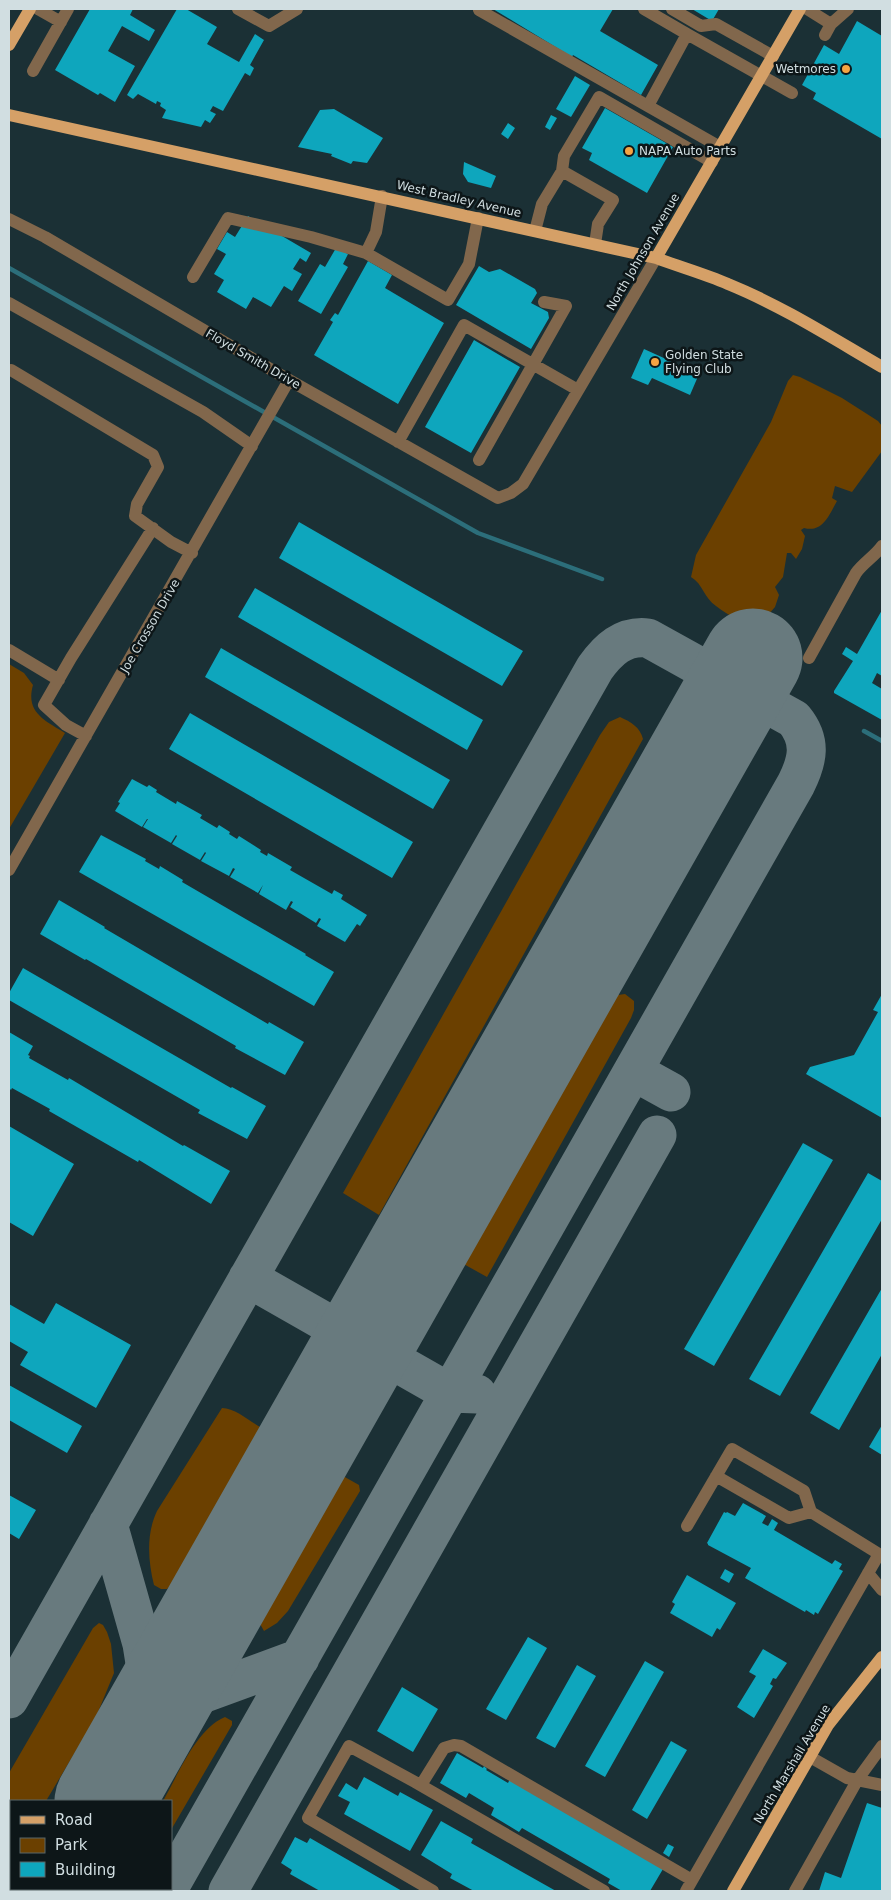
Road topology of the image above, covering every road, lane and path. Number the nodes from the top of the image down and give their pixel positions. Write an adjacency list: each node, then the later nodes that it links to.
1 (30, 9): 14 (main road)
2 (38, 9): 12 (street)
3 (68, 9): 12 (street)
4 (238, 9): 5 (street)
5 (296, 9)
6 (644, 9): 13 (street)
7 (672, 9): 15 (street)
8 (800, 9): 15 (main road, North Johnson Avenue)
9 (807, 9): 10 (street)
10 (848, 9)
11 (479, 10): 19 (street)
12 (61, 22): 16 (street)
13 (687, 34): 17 (street); 19 (street)
14 (9, 45)
15 (773, 56): 17 (main road, North Johnson Avenue)
16 (33, 71)
17 (762, 76): 18 (street); 21 (main road, North Johnson Avenue)
18 (792, 93)
19 (648, 106): 21 (street)
20 (9, 115): 24 (main road, West Bradley Avenue)
21 (720, 147): 22 (main road, North Johnson Avenue)
22 (712, 162): 23 (street); 30 (main road, North Johnson Avenue)
23 (562, 171): 27 (street); 28 (street)
24 (382, 196): 25 (main road, West Bradley Avenue); 29 (street)
25 (478, 218): 27 (main road, West Bradley Avenue); 29 (street)
26 (9, 219): 37 (street, Floyd Smith Drive)
27 (535, 230): 28 (main road, West Bradley Avenue)
28 (595, 244): 30 (main road, West Bradley Avenue)
29 (366, 253): 31 (street)
30 (656, 258): 35 (main road, West Bradley Avenue); 38 (street, North Johnson Avenue)
31 (193, 277)
32 (544, 302): 34 (street)
33 (9, 303): 39 (street)
34 (533, 365): 38 (street); 40 (street); 41 (street)
35 (882, 367)
36 (12, 370): 43 (street)
37 (289, 380): 39 (street, Joe Crosson Drive); 40 (street, Floyd Smith Drive)
38 (578, 390): 42 (street, North Johnson Avenue)
39 (255, 441): 45 (street, Joe Crosson Drive)
40 (398, 442): 42 (street, Floyd Smith Drive)
41 (479, 460)
42 (498, 498)
43 (153, 528): 45 (street); 48 (street)
44 (882, 546): 47 (street)
45 (192, 553): 49 (street, Joe Crosson Drive)
46 (9, 650): 48 (street)
47 (809, 658)
48 (59, 680): 49 (street)
49 (86, 736): 50 (street, Joe Crosson Drive)
50 (9, 870)
51 (716, 1476): 52 (street); 52 (street); 53 (street)
52 (811, 1512): 54 (street)
53 (687, 1526)
54 (881, 1555): 55 (street)
55 (868, 1573): 56 (street); 63 (street)
56 (882, 1590)
57 (882, 1657): 59 (main road, North Marshall Avenue)
58 (882, 1746): 60 (street)
59 (810, 1757): 60 (street); 66 (main road, North Marshall Avenue)
60 (858, 1779): 62 (street); 67 (street)
61 (421, 1785): 63 (street); 64 (street); 65 (street)
62 (882, 1785)
63 (689, 1886)
64 (433, 1891)
65 (604, 1891)
66 (732, 1891)
67 (796, 1891)

